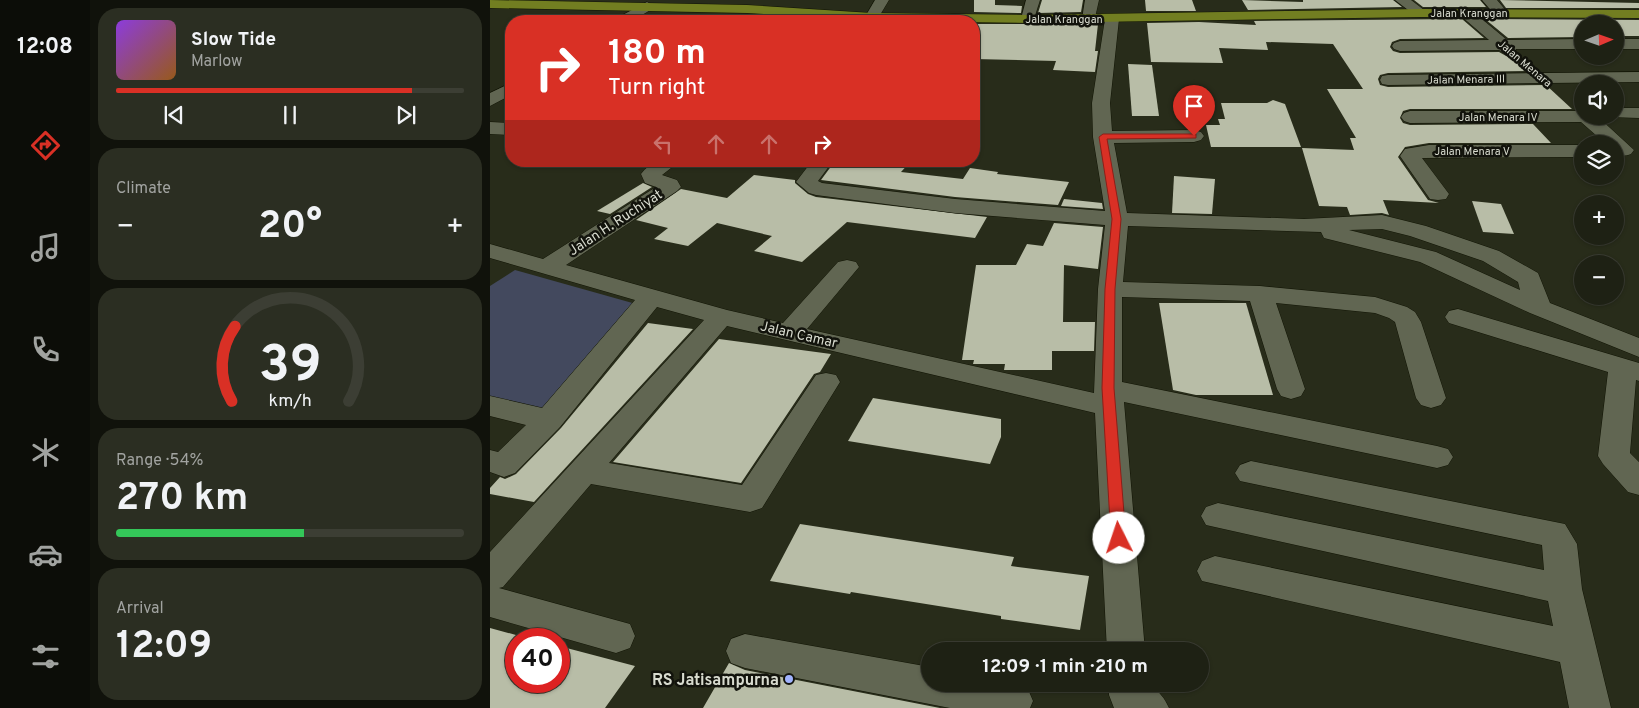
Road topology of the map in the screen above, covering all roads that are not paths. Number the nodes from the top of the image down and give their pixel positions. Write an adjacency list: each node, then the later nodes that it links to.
1 (882, 0): 15 (street)
2 (1033, 0): 17 (street)
3 (1092, 0): 18 (street)
4 (1402, 0): 9 (street)
5 (1489, 0): 11 (street)
6 (597, 3): 7 (main road, Jalan Kranggan); 8 (main road, Jalan Kranggan)
7 (494, 6)
8 (647, 6): 13 (street); 14 (main road, Jalan Kranggan)
9 (1421, 13): 10 (main road, Jalan Kranggan); 18 (main road, Jalan Kranggan)
10 (1466, 13): 11 (main road, Jalan Kranggan); 19 (street, Jalan Menara)
11 (1501, 13): 12 (main road, Jalan Kranggan)
12 (1639, 14)
13 (632, 15)
14 (788, 15)
15 (873, 15)
16 (980, 18): 17 (main road, Jalan Kranggan)
17 (1028, 19): 18 (main road, Jalan Kranggan)
18 (1101, 19): 38 (street)
19 (1502, 44): 20 (street); 23 (street); 25 (street, Jalan Menara)
20 (1574, 44)
21 (1624, 44): 22 (street)
22 (1639, 44)
23 (1400, 46)
24 (1639, 77): 25 (street, Jalan Menara III)
25 (1544, 78): 26 (street, Jalan Menara III); 29 (street, Jalan Menara)
26 (1388, 80)
27 (505, 92): 28 (street)
28 (490, 101)
29 (1574, 105)
30 (1574, 110): 33 (street, Jalan Menara IV)
31 (1624, 112): 32 (street)
32 (1639, 112)
33 (1410, 117)
34 (1597, 125): 39 (street, Jalan Menara)
35 (490, 128): 36 (street)
36 (505, 129)
37 (1194, 136): 38 (street)
38 (1103, 137): 44 (street)
39 (1626, 150)
40 (1574, 151): 43 (street, Jalan Menara V)
41 (661, 167): 47 (street, Jalan H. Ruchiyat)
42 (818, 167): 44 (street)
43 (1438, 194)
44 (1117, 219): 48 (street); 54 (street)
45 (490, 251): 47 (street, Jalan Camar)
46 (847, 266): 53 (street)
47 (545, 268): 50 (street, Jalan Camar)
48 (1110, 289): 49 (street); 57 (street)
49 (1260, 294): 56 (street); 58 (street)
50 (643, 307): 51 (street, Jalan Camar); 60 (street)
51 (721, 317): 53 (street, Jalan Camar); 63 (street)
52 (1458, 318): 54 (street)
53 (790, 332): 57 (street, Jalan Camar)
54 (1634, 362): 65 (street)
55 (826, 382): 63 (street)
56 (1291, 389)
57 (1109, 397): 61 (street, Jalan Camar); 72 (street)
58 (1432, 398)
59 (490, 406): 60 (street)
60 (549, 420): 62 (street)
61 (1437, 457)
62 (490, 462)
63 (585, 471): 68 (street)
64 (1251, 473): 69 (street)
65 (1639, 483)
66 (1218, 516): 69 (street)
67 (1215, 571): 73 (street)
68 (490, 576)
69 (1564, 589): 73 (street)
70 (490, 601): 71 (street)
71 (616, 636)
72 (1125, 642)
73 (1576, 648): 76 (street)
74 (745, 651): 75 (street)
75 (1013, 701)
76 (1590, 708)

